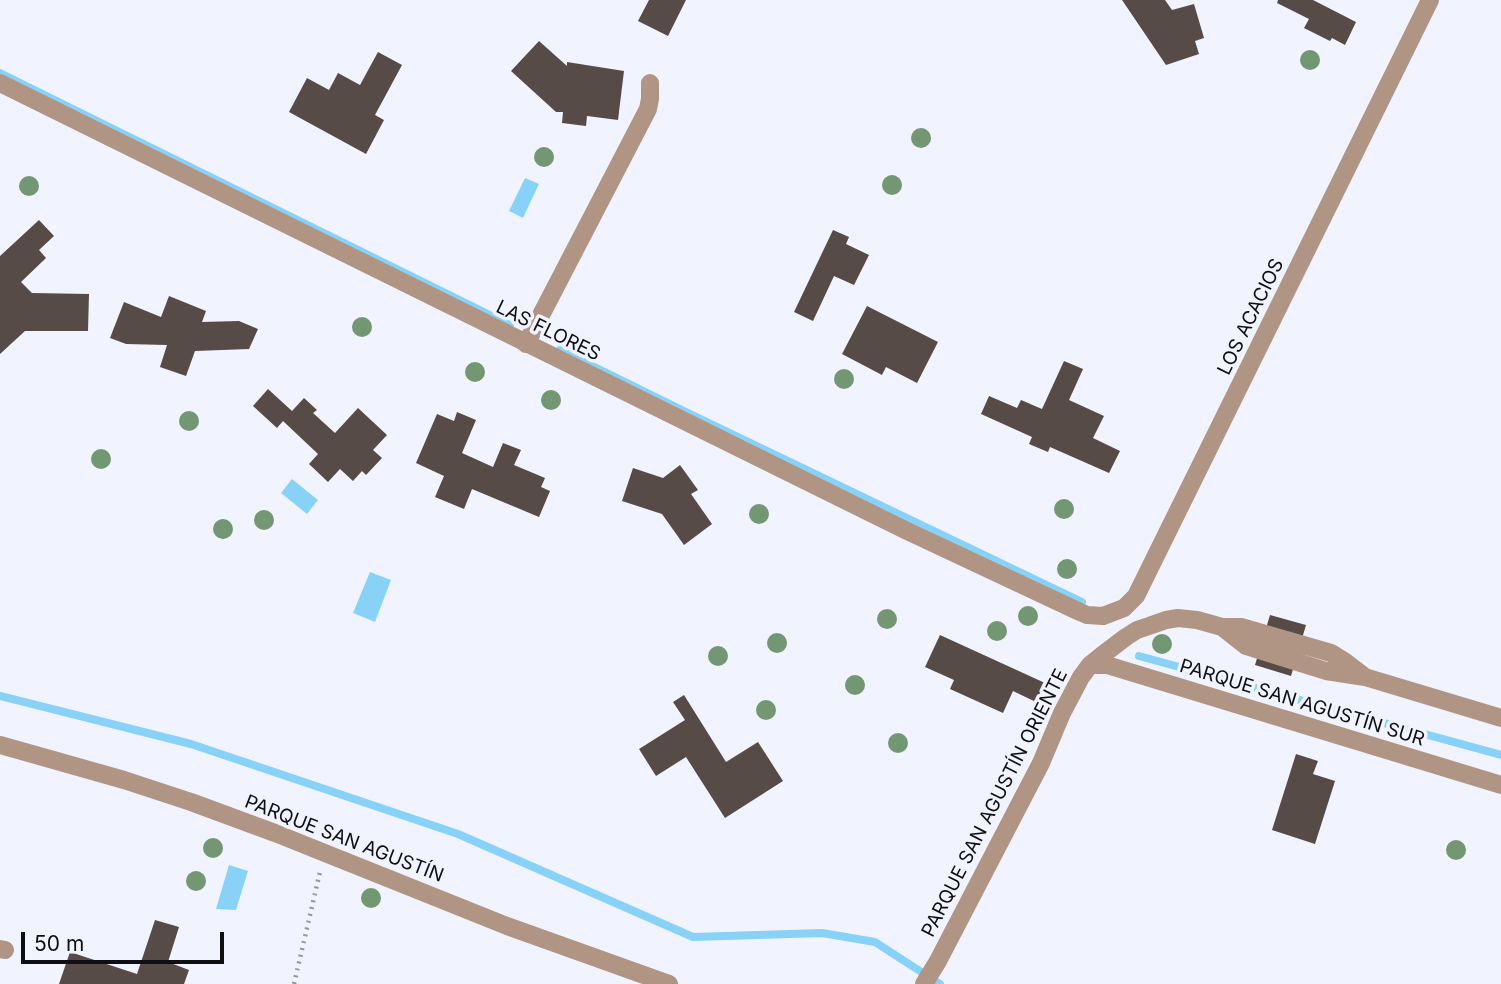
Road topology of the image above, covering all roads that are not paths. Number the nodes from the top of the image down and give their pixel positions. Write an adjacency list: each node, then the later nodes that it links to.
1 (1430, 0): 5 (street, LOS ACACIOS)
2 (0, 83): 4 (street, LAS FLORES)
3 (650, 83): 4 (street)
4 (526, 344): 5 (street, LAS FLORES)
5 (1080, 612)
6 (1090, 666): 7 (street, PARQUE SAN AGUSTÍN ORIENTE); 9 (street, PARQUE SAN AGUSTÍN SUR); 11 (street, PARQUE SAN AGUSTÍN ORIENTE)
7 (1501, 718)
8 (0, 745): 10 (street, PARQUE SAN AGUSTÍN)
9 (1501, 785)
10 (669, 984)
11 (924, 984)

